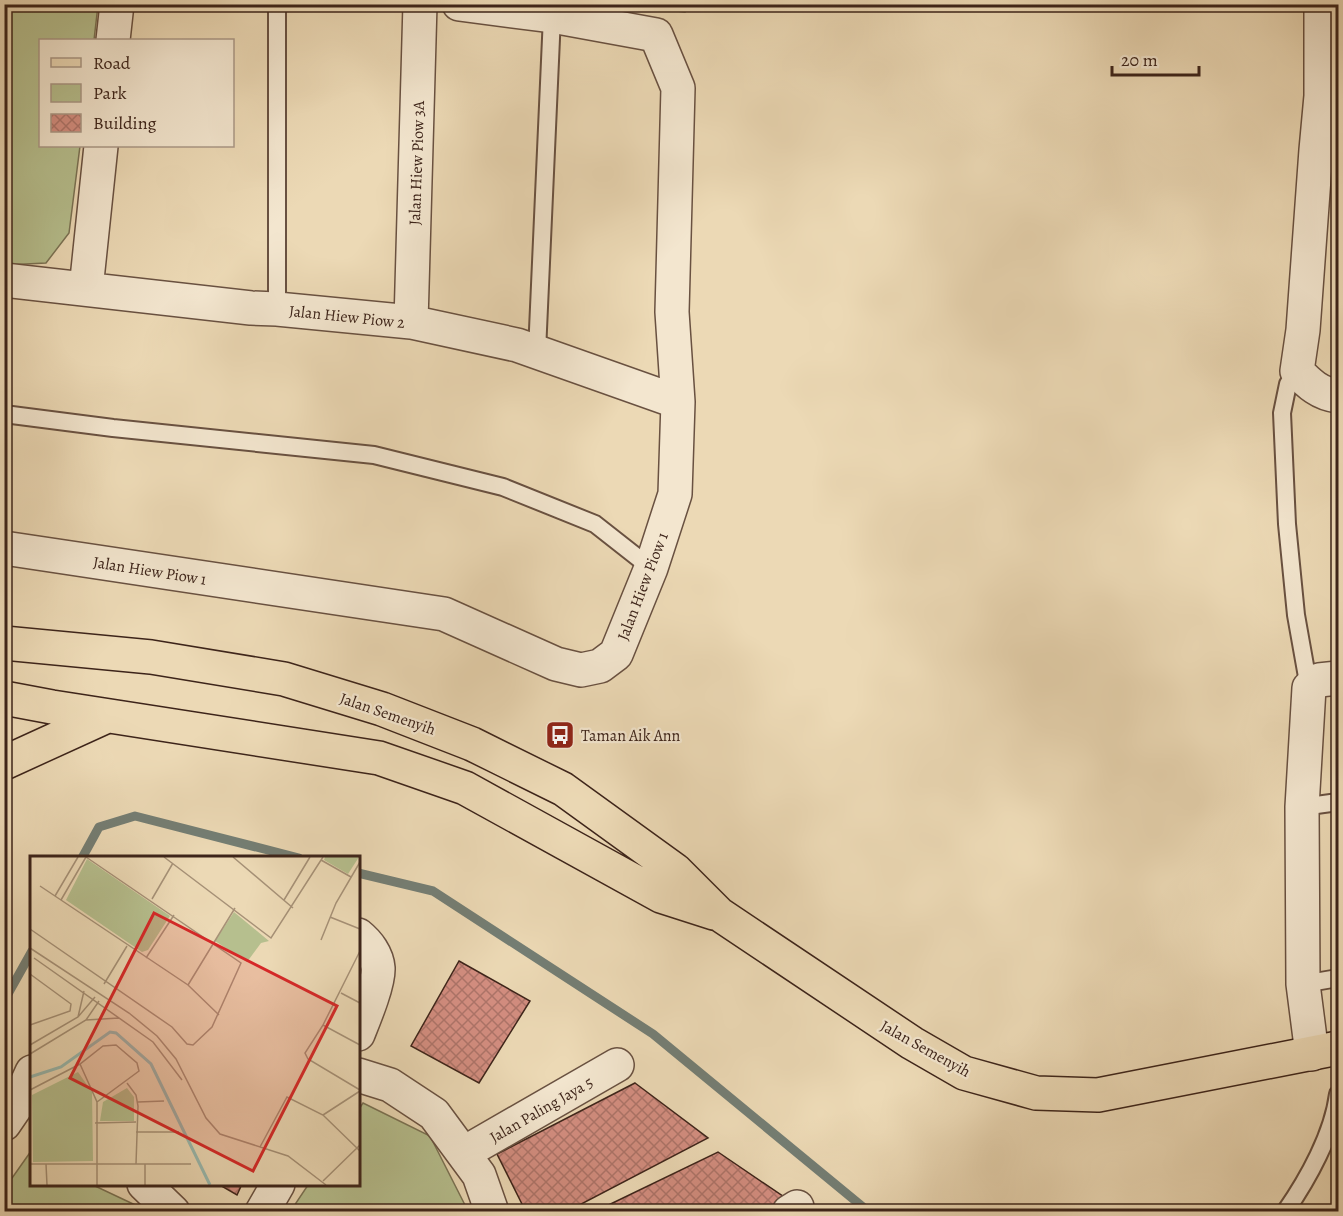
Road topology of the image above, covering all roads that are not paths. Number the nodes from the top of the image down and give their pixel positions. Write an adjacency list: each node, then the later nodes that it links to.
1 (117, 4): 7 (street)
2 (277, 4): 12 (lane)
3 (420, 4): 13 (street, Jalan Hiew Piow 3A)
4 (459, 4): 6 (street)
5 (1321, 4): 9 (street)
6 (552, 16): 14 (lane); 17 (street, Jalan Hiew Piow 1)
7 (113, 39)
8 (101, 147): 11 (street)
9 (1327, 150): 15 (street)
10 (4, 280): 11 (street, Jalan Hiew Piow 2)
11 (86, 289): 12 (street, Jalan Hiew Piow 2)
12 (277, 309): 13 (street, Jalan Hiew Piow 2)
13 (411, 322): 14 (street, Jalan Hiew Piow 2)
14 (537, 352): 17 (street, Jalan Hiew Piow 2)
15 (1297, 371): 16 (street); 22 (lane)
16 (1334, 395)
17 (678, 402): 20 (street, Jalan Hiew Piow 1)
18 (4, 414): 20 (lane)
19 (4, 548): 20 (street, Jalan Hiew Piow 1)
20 (651, 568)
21 (4, 643): 28 (main road, Jalan Semenyih)
22 (1326, 681): 27 (street)
23 (4, 698): 24 (main road, Jalan Semenyih)
24 (107, 716): 25 (main road); 28 (main road, Jalan Semenyih)
25 (4, 763)
26 (1338, 802): 27 (lane)
27 (1302, 807): 31 (street)
28 (718, 914): 33 (main road, Jalan Semenyih)
29 (360, 937): 32 (street)
30 (1338, 978): 31 (lane)
31 (1303, 984): 33 (street)
32 (360, 1028)
33 (1325, 1051)
34 (617, 1065): 39 (street, Jalan Paling Jaya 5)
35 (360, 1076): 39 (street)
36 (30, 1078): 38 (street)
37 (1338, 1094): 45 (lane)
38 (18, 1114)
39 (464, 1153): 44 (street)
40 (145, 1186): 42 (street)
41 (277, 1186): 43 (street)
42 (173, 1212)
43 (262, 1212)
44 (492, 1212)
45 (1285, 1212)

